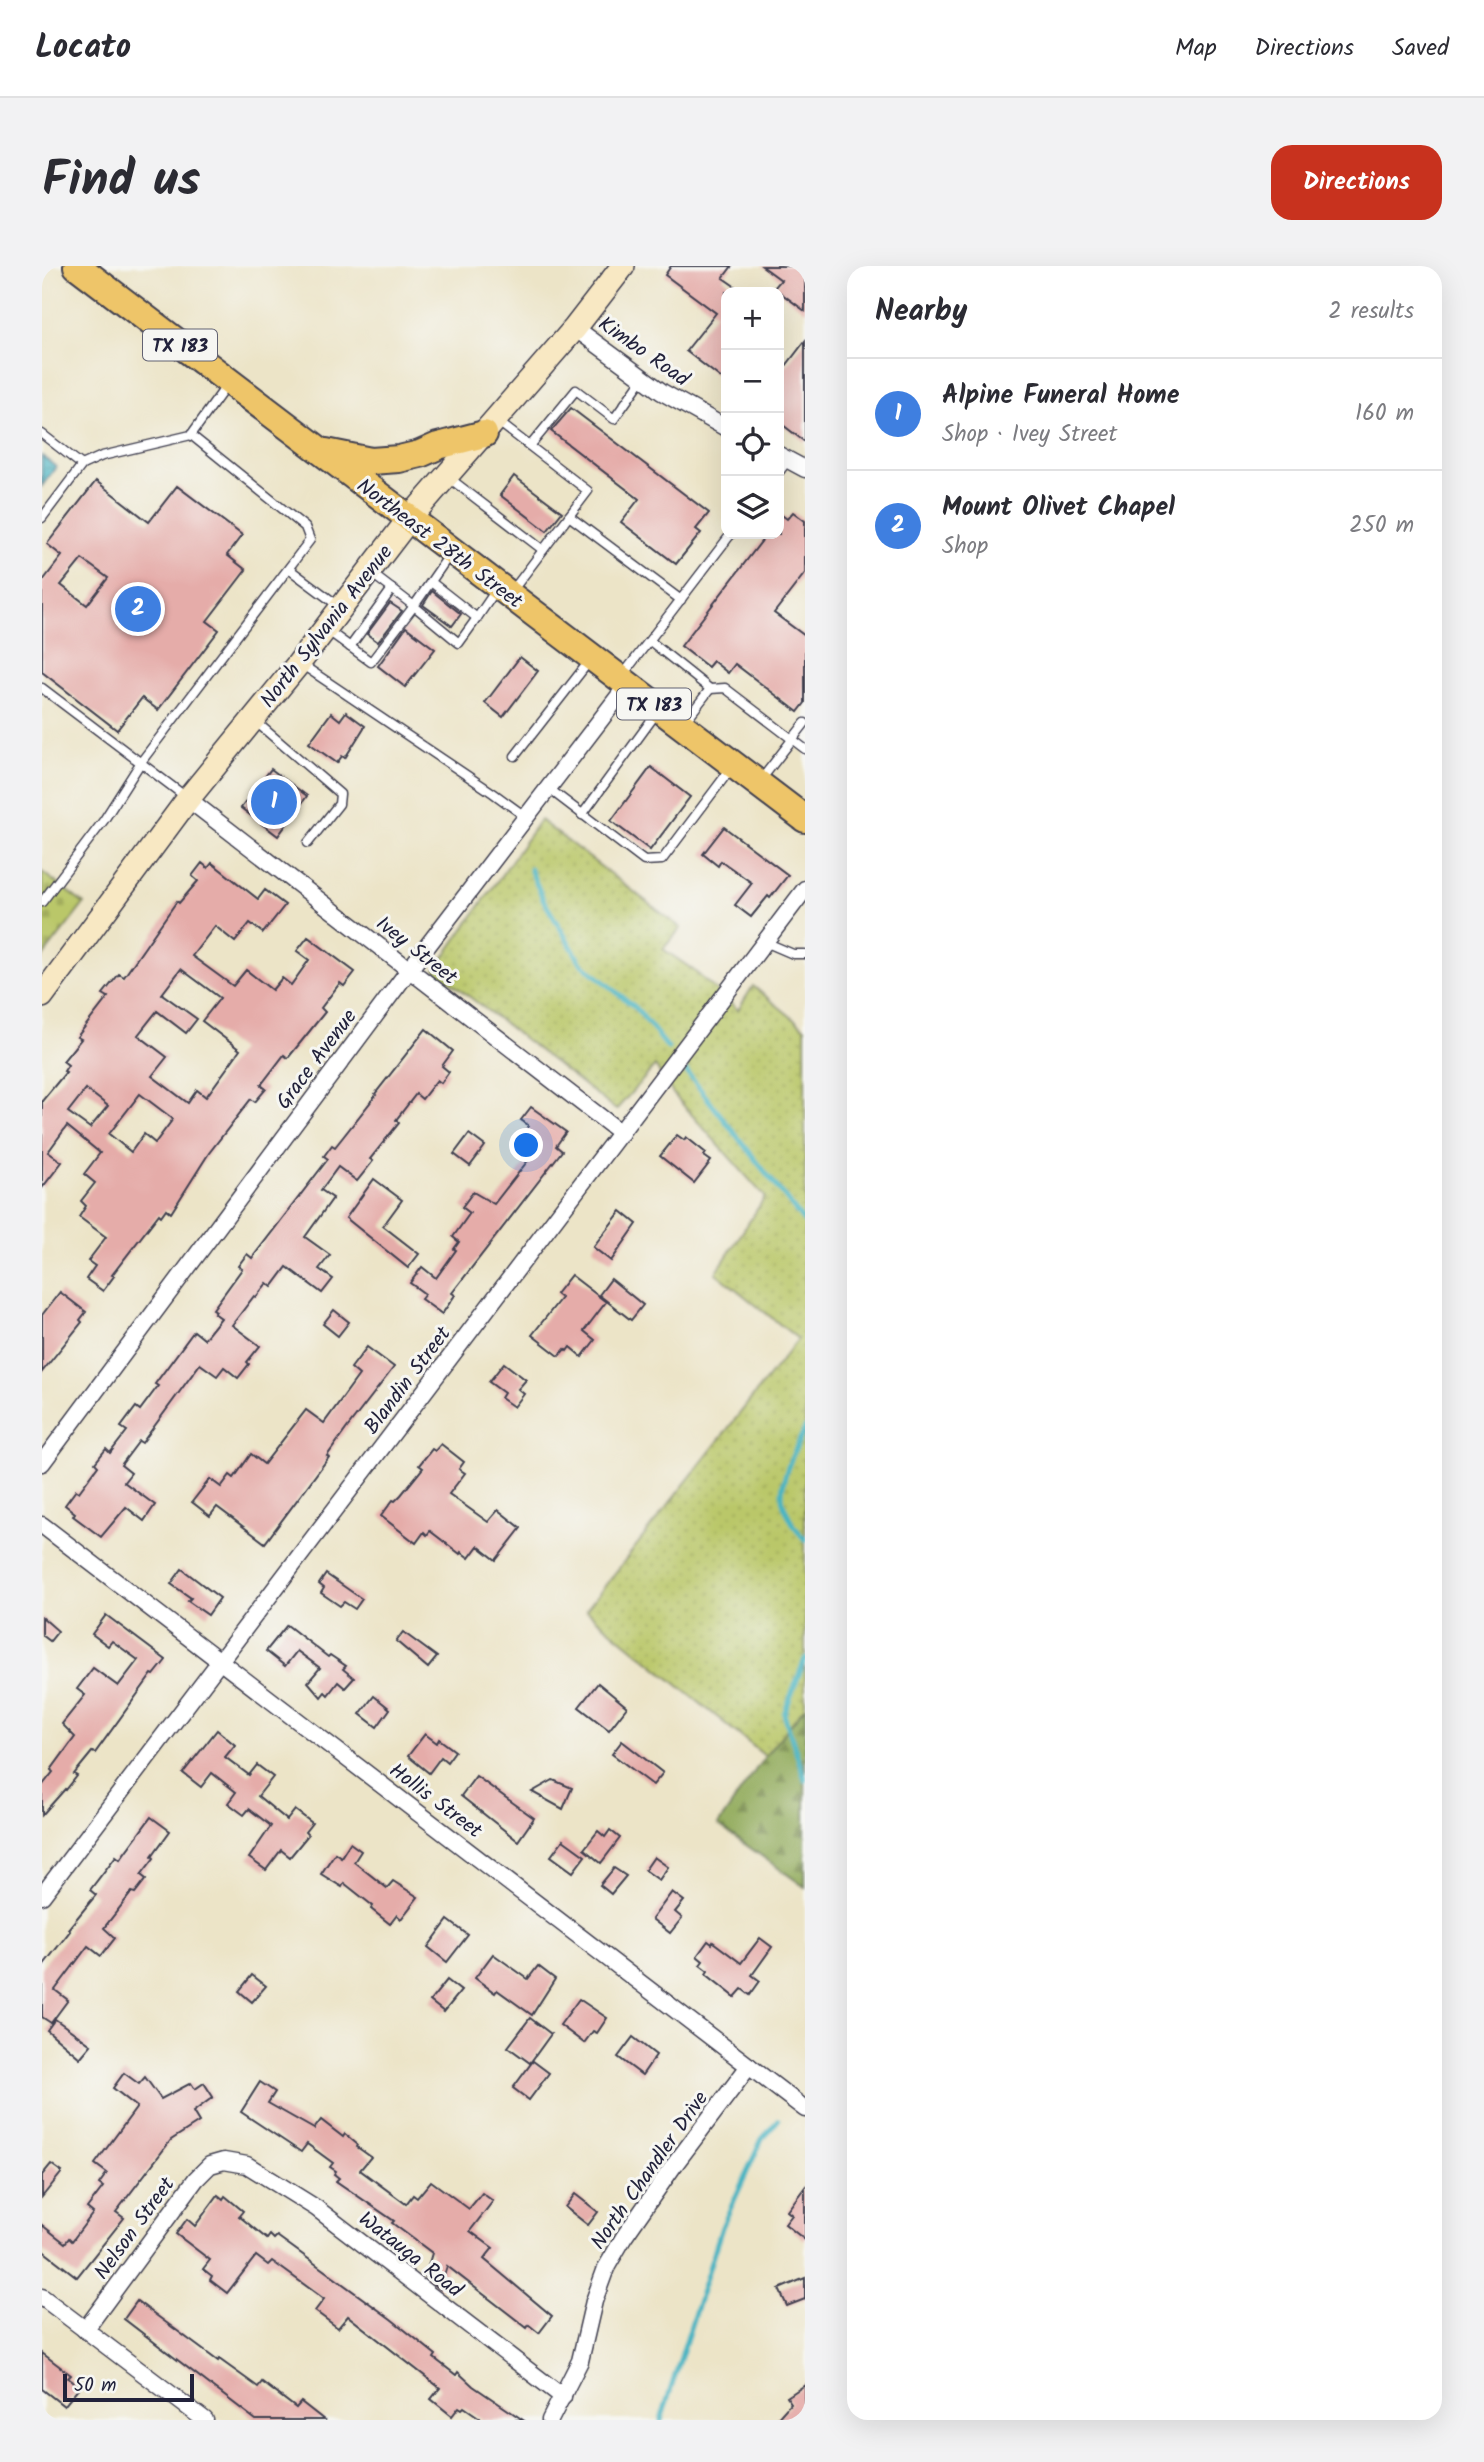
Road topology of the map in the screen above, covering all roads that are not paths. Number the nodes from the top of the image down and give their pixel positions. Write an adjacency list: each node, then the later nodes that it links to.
1 (77, 266): 5 (main road, Northeast 28th Street / TX 183)
2 (623, 266): 3 (main road, North Sylvania Avenue)
3 (575, 328): 4 (street, Kimbo Road); 7 (main road, North Sylvania Avenue)
4 (643, 378): 6 (street, Kimbo Road); 10 (lane)
5 (228, 382): 9 (lane); 11 (main road, Northeast 28th Street / TX 183)
6 (721, 425)
7 (490, 427): 10 (lane); 11 (main road); 15 (main road, North Sylvania Avenue)
8 (42, 435): 13 (lane)
9 (191, 435): 13 (lane); 22 (lane)
10 (530, 446): 16 (lane)
11 (317, 450): 18 (main road, Northeast 28th Street / TX 183)
12 (784, 463): 14 (street)
13 (82, 465): 17 (lane)
14 (805, 469)
15 (447, 476): 18 (main road, North Sylvania Avenue); 20 (lane)
16 (569, 516): 20 (lane); 27 (lane)
17 (42, 517)
18 (409, 519): 21 (main road, Northeast 28th Street / TX 183); 23 (main road, North Sylvania Avenue)
19 (727, 539): 27 (lane)
20 (543, 550): 26 (lane)
21 (452, 552): 24 (lane); 26 (main road, Northeast 28th Street / TX 183)
22 (289, 569): 29 (lane); 46 (lane)
23 (369, 571): 25 (lane); 29 (main road, North Sylvania Avenue)
24 (431, 582): 28 (lane); 30 (lane)
25 (392, 589): 28 (lane); 33 (lane)
26 (504, 590): 30 (lane); 34 (main road, Northeast 28th Street / TX 183)
27 (681, 600): 32 (lane)
28 (414, 606): 30 (lane); 33 (lane)
29 (341, 608): 31 (main road, North Sylvania Avenue)
30 (477, 618)
31 (325, 628): 33 (lane); 35 (main road, North Sylvania Avenue)
32 (650, 640): 36 (lane); 38 (lane)
33 (350, 647)
34 (592, 657): 36 (main road, Northeast 28th Street / TX 183); 45 (lane)
35 (299, 663): 40 (main road, North Sylvania Avenue); 52 (lane)
36 (624, 681): 39 (main road, Northeast 28th Street / TX 183); 49 (street, Grace Avenue)
37 (42, 688): 46 (lane)
38 (710, 689): 42 (lane); 43 (lane)
39 (660, 709): 42 (main road, Northeast 28th Street / TX 183); 51 (lane)
40 (253, 719): 50 (main road, North Sylvania Avenue); 54 (lane)
41 (805, 723): 43 (lane)
42 (682, 726): 47 (main road, Northeast 28th Street / TX 183)
43 (792, 739): 44 (lane); 48 (lane)
44 (805, 749)
45 (515, 756)
46 (141, 762): 50 (lane); 56 (lane)
47 (734, 765): 48 (main road, Northeast 28th Street / TX 183); 51 (lane)
48 (758, 783): 53 (main road, Northeast 28th Street / TX 183)
49 (548, 789): 51 (lane); 52 (street, Grace Avenue)
50 (188, 799): 59 (street, Ivey Street); 60 (main road, North Sylvania Avenue)
51 (582, 815)
52 (526, 817): 59 (street, Grace Avenue)
53 (805, 819)
54 (308, 843)
55 (802, 900): 57 (street, Blandin Street)
56 (42, 902)
57 (765, 942): 58 (lane); 61 (street, Blandin Street)
58 (805, 954)
59 (408, 970): 61 (street, Ivey Street); 62 (street, Grace Avenue)
60 (42, 996)
61 (621, 1133): 64 (street, Blandin Street)
62 (42, 1463)
63 (42, 1525): 64 (street, Hollis Street)
64 (221, 1661): 65 (street, Blandin Street); 66 (street, Hollis Street)
65 (42, 1896)
66 (749, 2066): 67 (street, Hollis Street); 71 (street, North Chandler Drive)
67 (805, 2109)
68 (224, 2161): 70 (street, Nelson Street); 71 (street, Watauga Road)
69 (42, 2297): 70 (street)
70 (85, 2330): 72 (street)
71 (563, 2398): 73 (street, North Chandler Drive)
72 (205, 2420)
73 (550, 2420)

